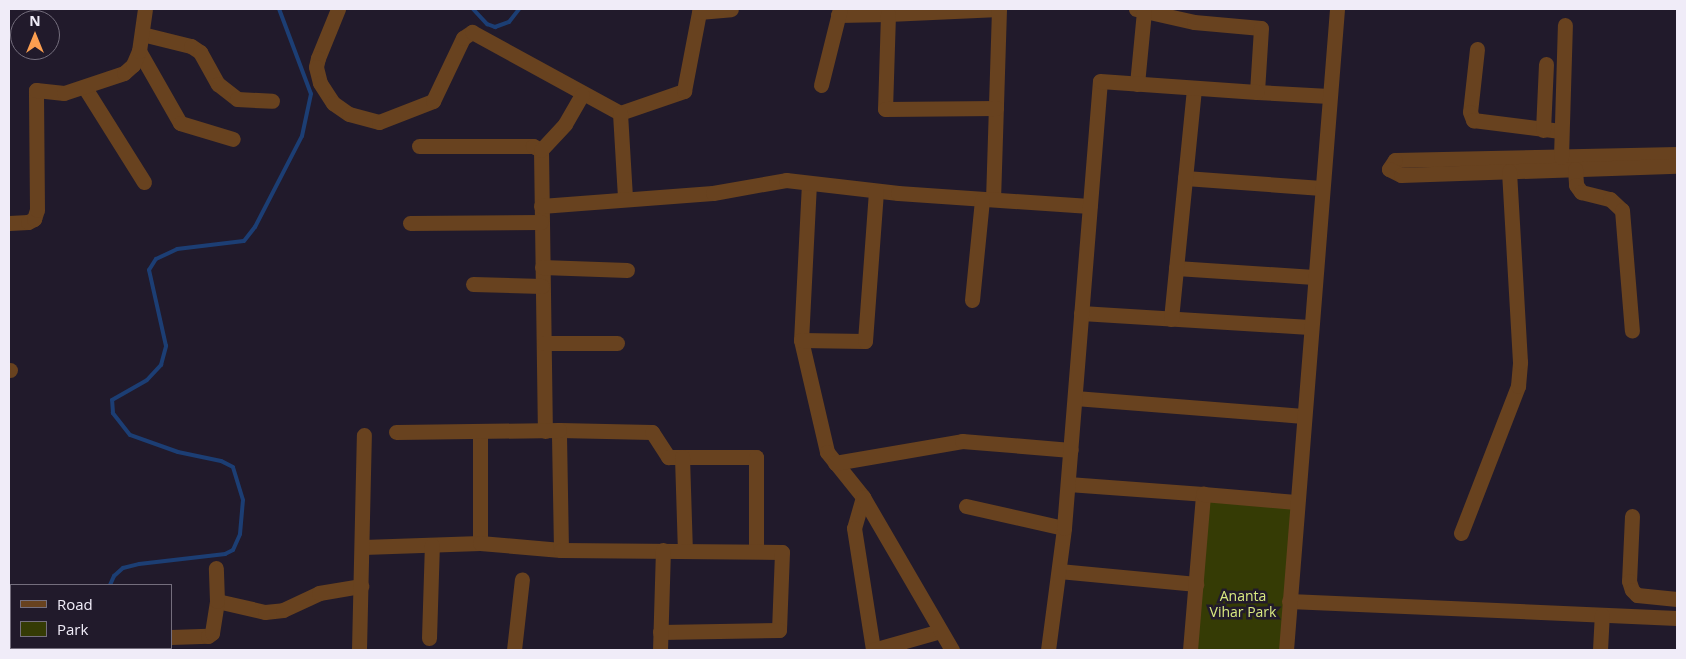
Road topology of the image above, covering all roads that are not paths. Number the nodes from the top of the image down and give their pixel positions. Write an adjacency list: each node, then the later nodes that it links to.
1 (145, 9): 9 (street)
2 (338, 9): 18 (street)
3 (731, 9): 22 (street)
4 (1337, 9): 19 (street)
5 (1140, 10): 13 (street); 17 (street)
6 (888, 11): 7 (street); 21 (street); 21 (street)
7 (839, 12): 14 (street)
8 (1565, 26): 24 (street)
9 (142, 34): 11 (street); 20 (street)
10 (1477, 49): 23 (street)
11 (139, 51): 15 (street); 25 (street)
12 (1546, 64): 23 (street)
13 (1137, 84): 16 (street); 41 (street)
14 (821, 85)
15 (85, 88): 34 (street); 43 (street)
16 (1194, 88): 17 (street); 33 (street)
17 (1257, 92): 19 (street)
18 (582, 94): 22 (street); 27 (street)
19 (1329, 96): 36 (street)
20 (272, 100)
21 (996, 108): 39 (street)
22 (620, 113): 38 (street)
23 (1543, 130): 24 (street)
24 (1560, 131): 29 (street)
25 (233, 139)
26 (419, 146): 27 (street)
27 (541, 150): 40 (street)
28 (1677, 154): 29 (street)
29 (1561, 157): 32 (street)
30 (1677, 166): 31 (street)
31 (1575, 169): 32 (street); 55 (street)
32 (1509, 171): 75 (street)
33 (1185, 178): 36 (street); 46 (street)
34 (144, 182)
35 (808, 183): 37 (street); 38 (street); 56 (street)
36 (1322, 188): 48 (street)
37 (876, 191): 39 (street); 56 (street)
38 (625, 198): 40 (street)
39 (988, 199): 41 (street); 51 (street)
40 (541, 206): 42 (street)
41 (1090, 206): 52 (street)
42 (541, 222): 44 (street); 45 (street)
43 (9, 223)
44 (410, 223)
45 (542, 267): 47 (street); 50 (street)
46 (1176, 268): 48 (street); 53 (street)
47 (627, 270)
48 (1314, 277): 54 (street)
49 (473, 284): 50 (street)
50 (542, 286): 57 (street)
51 (972, 300)
52 (1081, 313): 53 (street); 59 (street)
53 (1171, 319): 54 (street)
54 (1310, 327): 60 (street)
55 (1632, 330)
56 (801, 340): 67 (street)
57 (544, 343): 58 (street); 61 (street)
58 (617, 343)
59 (1075, 398): 60 (street); 65 (street)
60 (1303, 416): 71 (street)
61 (552, 431): 63 (street); 66 (street); 79 (street)
62 (396, 432): 63 (street)
63 (480, 433): 76 (street)
64 (364, 435): 78 (street)
65 (1070, 450): 67 (street); 68 (street)
66 (682, 457): 81 (street); 82 (street)
67 (835, 462): 70 (street)
68 (1068, 484): 69 (street); 74 (street)
69 (1203, 494): 71 (street); 86 (street)
70 (863, 497): 93 (street); 93 (street)
71 (1296, 502): 90 (street)
72 (966, 506): 74 (street)
73 (1632, 516): 88 (street)
74 (1064, 528): 84 (street)
75 (1461, 533)
76 (480, 543): 77 (street); 79 (street)
77 (432, 545): 78 (street); 96 (street)
78 (363, 547): 87 (street)
79 (561, 550): 80 (street)
80 (663, 550): 81 (street); 94 (street)
81 (685, 550): 82 (street)
82 (756, 550): 94 (street)
83 (216, 568): 89 (street)
84 (1059, 571): 86 (street); 101 (street)
85 (522, 579): 98 (street)
86 (1196, 584): 102 (street)
87 (361, 586): 89 (street); 97 (street)
88 (1677, 599)
89 (217, 601): 95 (street)
90 (1289, 601): 91 (street); 103 (street)
91 (1602, 614): 92 (street); 104 (street)
92 (1677, 618)
93 (940, 631): 100 (street)
94 (660, 632): 99 (street)
95 (172, 637)
96 (429, 638)
97 (359, 650)
98 (514, 650)
99 (660, 650)
100 (952, 650)
101 (1048, 650)
102 (1190, 650)
103 (1286, 650)
104 (1600, 650)

